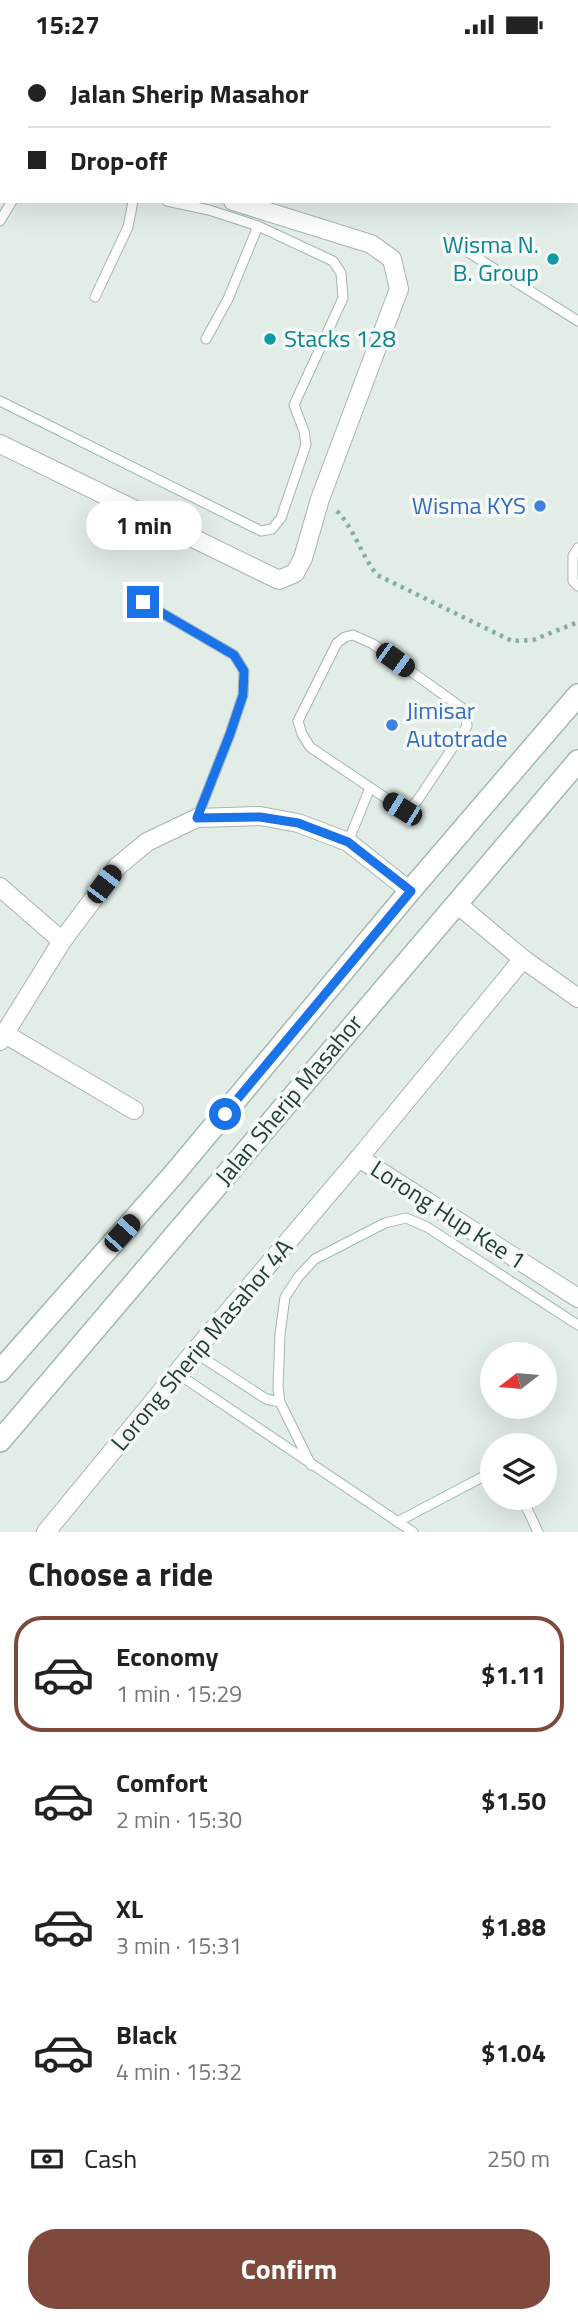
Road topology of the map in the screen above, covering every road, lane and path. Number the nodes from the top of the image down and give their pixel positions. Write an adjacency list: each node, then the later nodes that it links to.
1 (11, 203): 5 (lane)
2 (133, 203): 8 (lane)
3 (176, 203): 6 (lane)
4 (239, 203): 13 (street)
5 (0, 221)
6 (258, 226): 10 (lane); 11 (lane)
7 (447, 239): 9 (lane)
8 (95, 297)
9 (578, 321)
10 (206, 339)
11 (0, 401)
12 (0, 444): 13 (street)
13 (320, 499): 17 (path)
14 (578, 548): 15 (lane)
15 (578, 586)
16 (143, 602): 21 (lane)
17 (578, 622)
18 (578, 695): 24 (main road, Jalan Sherip Masahor)
19 (578, 761): 25 (main road, Jalan Sherip Masahor)
20 (370, 788): 20 (lane); 22 (lane)
21 (197, 818): 22 (street); 26 (street)
22 (348, 842): 24 (street)
23 (0, 887): 26 (street)
24 (411, 891): 35 (main road, Jalan Sherip Masahor)
25 (456, 903): 27 (street); 38 (main road, Jalan Sherip Masahor)
26 (62, 941): 29 (street)
27 (523, 959): 28 (street); 31 (street, Lorong Hup Kee 1)
28 (578, 998)
29 (2, 1038): 30 (street)
30 (134, 1110)
31 (359, 1158): 32 (street, Lorong Hup Kee 1); 34 (street, Lorong Sherip Masahor 4A)
32 (578, 1298)
33 (578, 1325): 37 (lane)
34 (194, 1352): 36 (street, Lorong Sherip Masahor 4A); 37 (lane)
35 (0, 1371)
36 (178, 1374): 39 (lane); 43 (street, Lorong Sherip Masahor 4A)
37 (280, 1402): 39 (lane)
38 (0, 1441)
39 (312, 1465): 42 (lane)
40 (480, 1478): 42 (lane)
41 (528, 1510): 45 (lane)
42 (397, 1522): 44 (lane)
43 (46, 1532)
44 (413, 1532)
45 (538, 1532)

